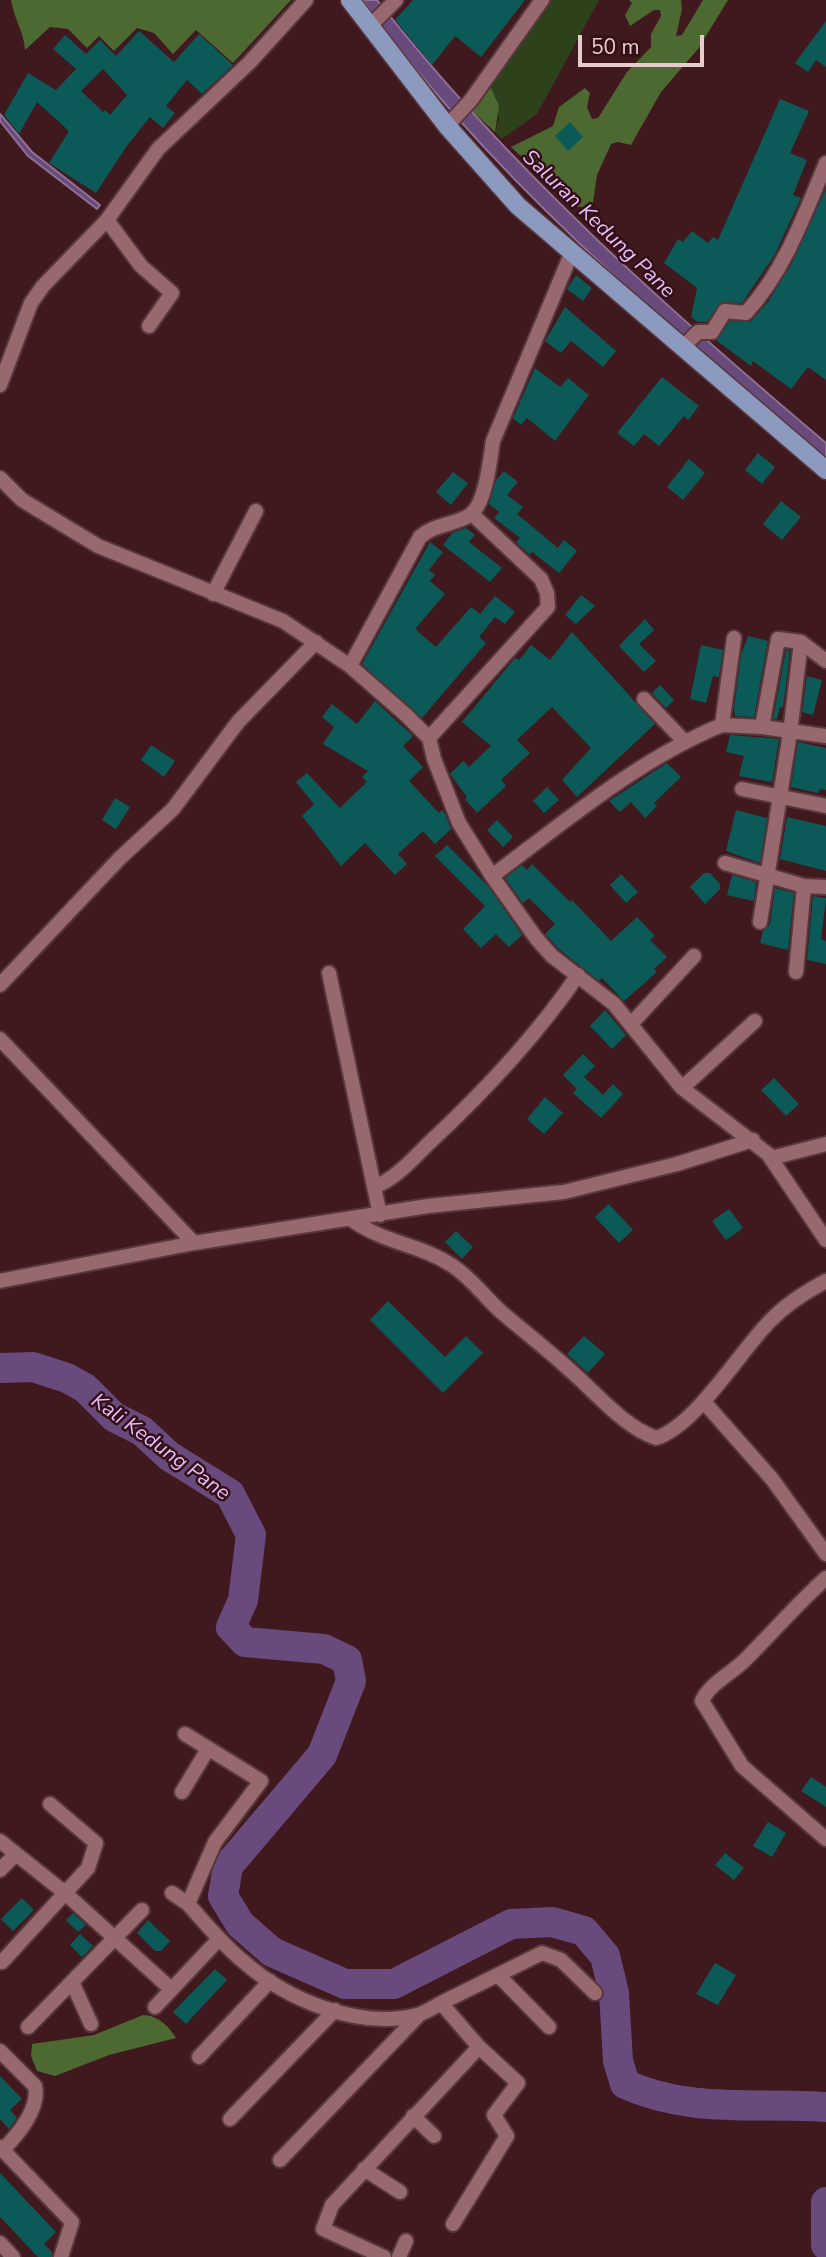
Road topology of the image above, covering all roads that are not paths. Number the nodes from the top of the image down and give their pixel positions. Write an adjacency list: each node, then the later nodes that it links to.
1 (306, 0): 8 (street)
2 (350, 0): 5 (main road)
3 (542, 0): 6 (street)
4 (392, 5): 5 (street)
5 (372, 24): 6 (main road)
6 (451, 121): 9 (main road)
7 (826, 163): 11 (street)
8 (107, 220): 10 (street); 12 (street)
9 (572, 253): 11 (main road); 16 (street)
10 (149, 326)
11 (684, 345): 13 (main road)
12 (0, 385)
13 (826, 470)
14 (0, 478): 17 (street)
15 (256, 511): 17 (street)
16 (472, 514): 22 (street); 28 (street)
17 (214, 594): 19 (street)
18 (734, 638): 24 (street)
19 (316, 642): 22 (street); 43 (street)
20 (801, 642): 21 (street); 25 (street); 26 (street)
21 (826, 661)
22 (350, 666): 28 (street)
23 (644, 699): 29 (street)
24 (722, 725): 25 (street); 29 (street)
25 (762, 727): 26 (street)
26 (790, 733): 27 (street); 31 (street)
27 (826, 736)
28 (429, 738): 35 (street)
29 (683, 740): 35 (street)
30 (742, 789): 31 (street)
31 (779, 796): 32 (street); 34 (street)
32 (826, 806)
33 (725, 863): 34 (street)
34 (768, 874): 36 (street); 38 (street)
35 (492, 876): 42 (street)
36 (804, 886): 37 (street); 40 (street)
37 (826, 887)
38 (760, 922)
39 (694, 956): 45 (street)
40 (796, 972)
41 (328, 973): 50 (street)
42 (578, 975): 45 (street); 50 (street)
43 (0, 985)
44 (755, 1021): 47 (street)
45 (632, 1023): 47 (street)
46 (0, 1039): 54 (street)
47 (682, 1088): 49 (street)
48 (826, 1144): 49 (street)
49 (763, 1149): 51 (street); 53 (street)
50 (374, 1187): 51 (street)
51 (378, 1215): 52 (street)
52 (355, 1219): 54 (street); 57 (street)
53 (826, 1240)
54 (194, 1243): 55 (street)
55 (0, 1281)
56 (826, 1281): 57 (street)
57 (704, 1402): 58 (street)
58 (826, 1554)
59 (826, 1578): 64 (street)
60 (185, 1734): 61 (street)
61 (208, 1749): 62 (street); 70 (street)
62 (182, 1792)
63 (50, 1804): 68 (street)
64 (826, 1839)
65 (0, 1841): 66 (street)
66 (16, 1854): 67 (street); 68 (street)
67 (0, 1870)
68 (65, 1893): 72 (street); 74 (street)
69 (172, 1893): 70 (street)
70 (188, 1904): 73 (street)
71 (142, 1910): 72 (street)
72 (115, 1938): 77 (street); 78 (street)
73 (219, 1939): 76 (street); 78 (street)
74 (2, 1962)
75 (498, 1975): 79 (street); 80 (street); 86 (street)
76 (270, 1981): 82 (street); 89 (street)
77 (72, 1982): 84 (street); 85 (street)
78 (172, 1989): 81 (street)
79 (595, 1993)
80 (441, 2003): 83 (street); 87 (street)
81 (155, 2007)
82 (335, 2010): 83 (street); 91 (street)
83 (419, 2015): 94 (street)
84 (91, 2024)
85 (28, 2027)
86 (549, 2027)
87 (479, 2047): 90 (street); 97 (street)
88 (0, 2051): 93 (street)
89 (199, 2057)
90 (413, 2116): 92 (street); 95 (street)
91 (230, 2119)
92 (434, 2136)
93 (1, 2148): 101 (street)
94 (279, 2160)
95 (364, 2169): 96 (street); 102 (street)
96 (400, 2192)
97 (453, 2224)
98 (406, 2241): 103 (street)
99 (0, 2243): 100 (street)
100 (13, 2257)
101 (61, 2257)
102 (384, 2257)
103 (399, 2257)

